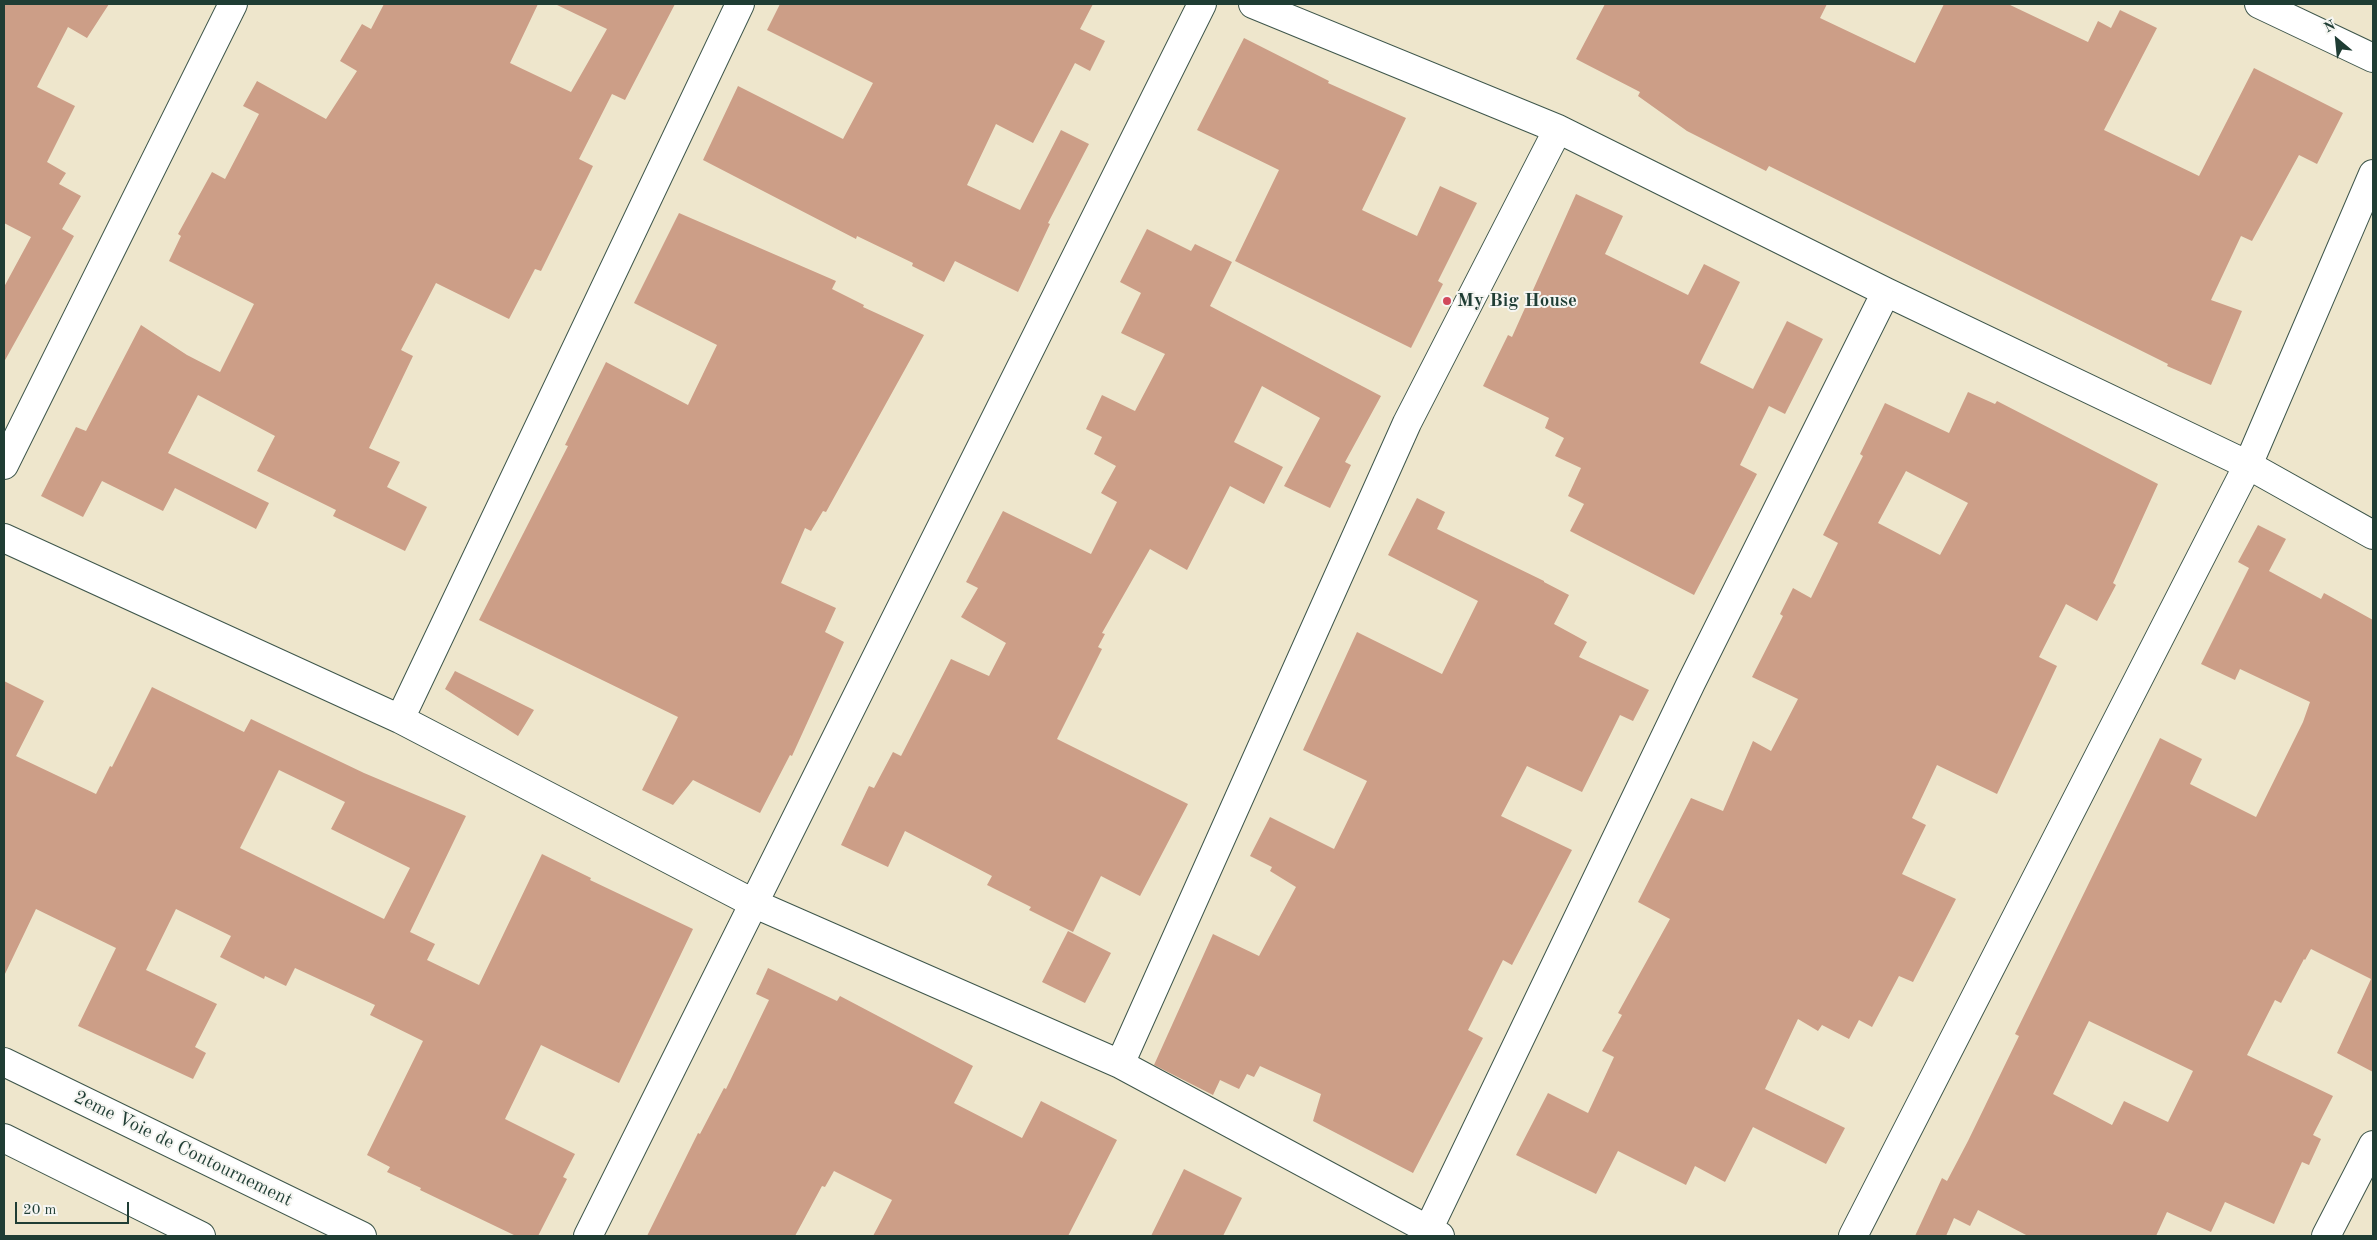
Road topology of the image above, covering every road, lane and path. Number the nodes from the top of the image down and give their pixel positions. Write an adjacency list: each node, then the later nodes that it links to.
1 (233, 4): 10 (street)
2 (740, 4): 14 (street)
3 (1202, 4): 15 (street)
4 (1253, 4): 7 (street)
5 (2259, 4): 6 (street)
6 (2373, 58)
7 (1558, 129): 9 (street); 17 (street)
8 (2373, 174): 11 (street)
9 (1886, 292): 11 (street); 20 (street)
10 (4, 465)
11 (2248, 465): 12 (street); 24 (street)
12 (2373, 535)
13 (4, 538): 14 (street)
14 (400, 719): 15 (street)
15 (755, 904): 17 (street); 23 (street)
16 (4, 1062): 22 (street, 2eme Voie de Contournement)
17 (1120, 1064): 20 (street)
18 (4, 1138): 21 (street)
19 (2373, 1145): 25 (street)
20 (1434, 1233)
21 (201, 1236)
22 (362, 1236)
23 (588, 1236)
24 (1853, 1236)
25 (2326, 1236)

